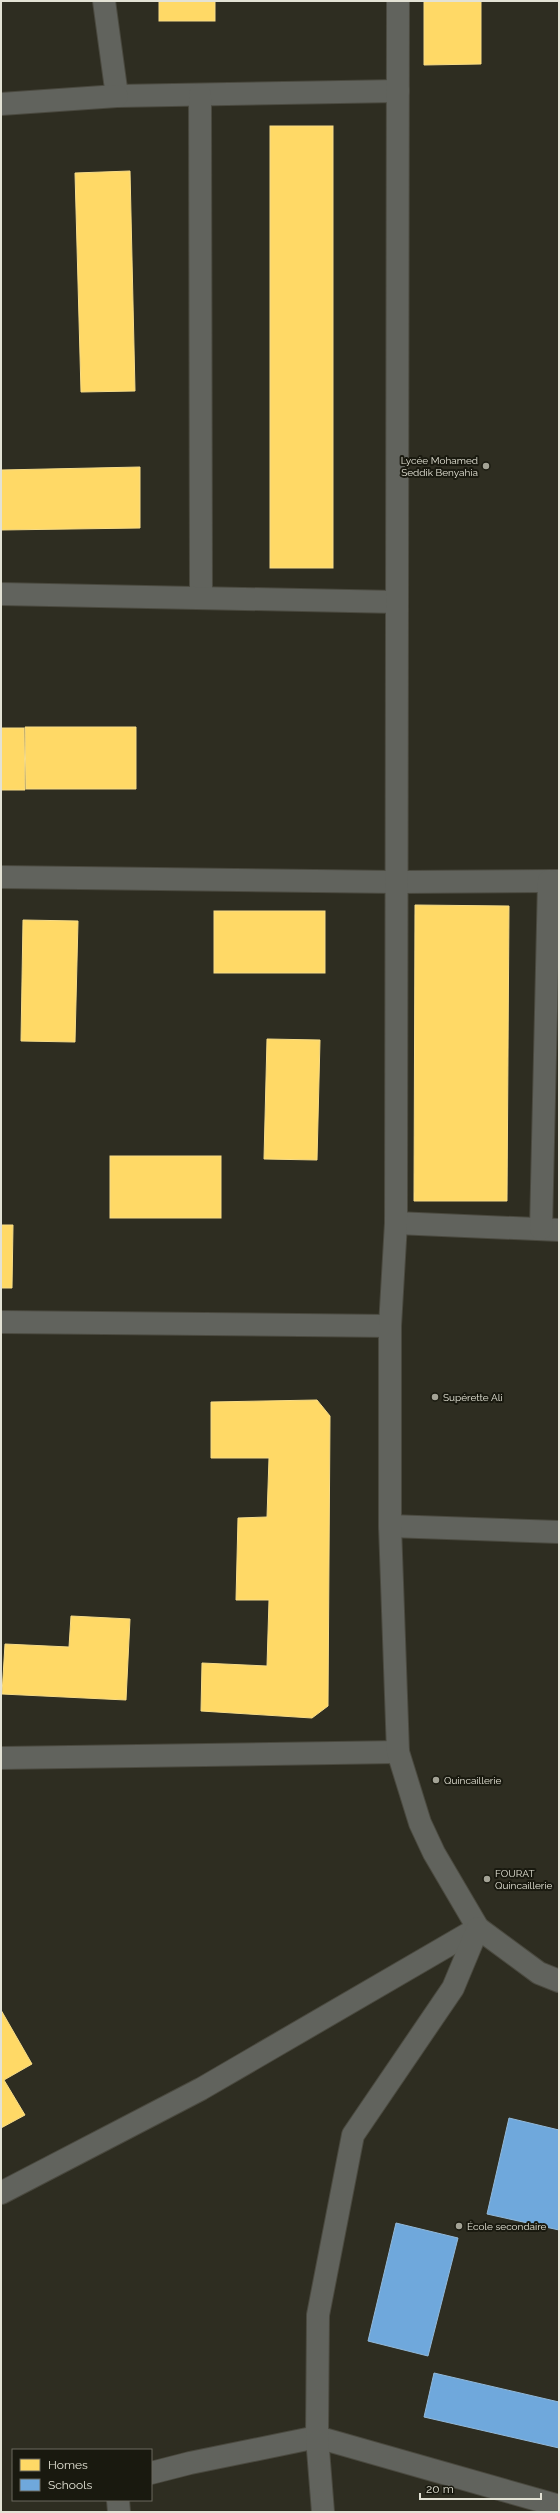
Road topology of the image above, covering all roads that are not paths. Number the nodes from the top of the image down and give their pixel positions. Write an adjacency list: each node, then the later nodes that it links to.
1 (104, 1): 5 (street)
2 (398, 1): 3 (street)
3 (398, 91): 4 (street); 9 (street)
4 (200, 95): 5 (street); 8 (street)
5 (117, 96): 6 (street)
6 (1, 104)
7 (1, 594): 8 (street)
8 (201, 597): 9 (street)
9 (397, 602): 12 (street)
10 (1, 877): 12 (street)
11 (554, 881): 12 (street); 14 (street)
12 (397, 882): 13 (street)
13 (396, 1223): 14 (street); 16 (street)
14 (550, 1229)
15 (1, 1322): 16 (street)
16 (390, 1326): 17 (street)
17 (390, 1526): 18 (street); 19 (street)
18 (559, 1532)
19 (398, 1752): 20 (street); 21 (street)
20 (1, 1758)
21 (478, 1928): 22 (street); 23 (street); 24 (street)
22 (559, 1981)
23 (1, 2193)
24 (317, 2437): 25 (street); 27 (street); 29 (street)
25 (152, 2473)
26 (118, 2501): 28 (street)
27 (559, 2506)
28 (118, 2512)
29 (323, 2512)

